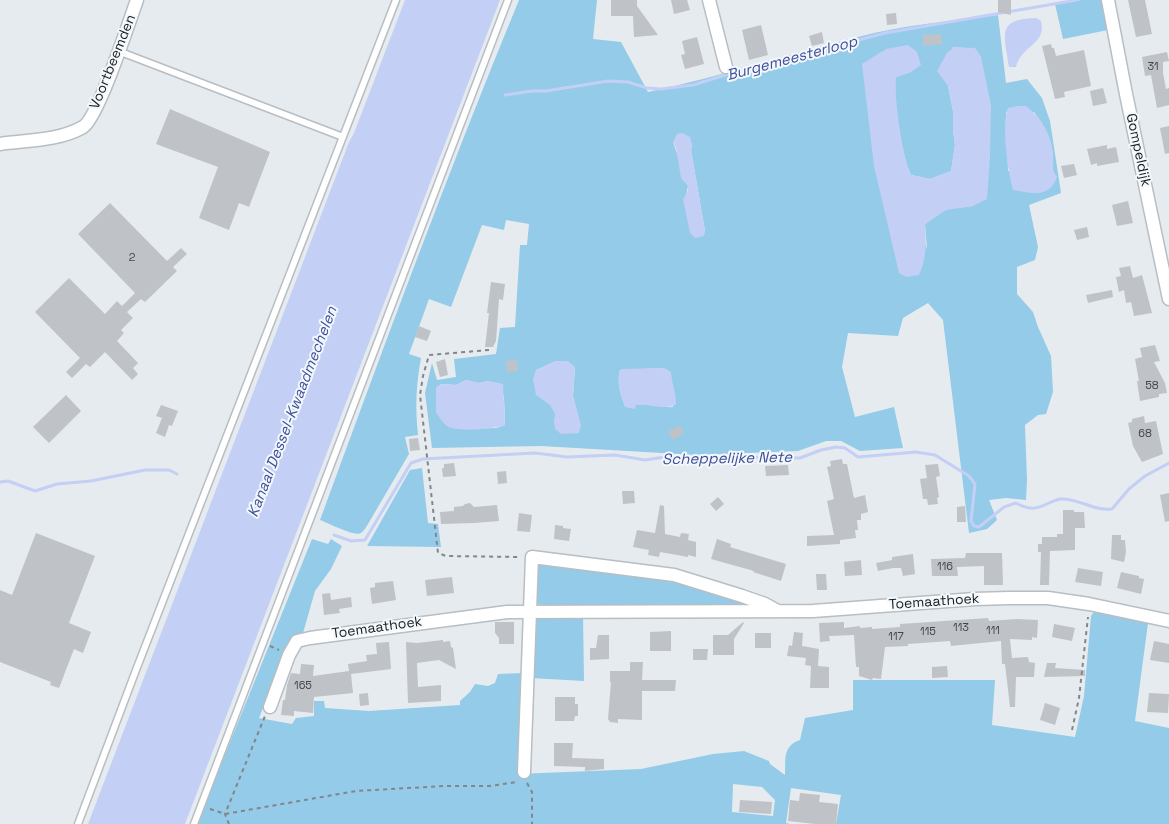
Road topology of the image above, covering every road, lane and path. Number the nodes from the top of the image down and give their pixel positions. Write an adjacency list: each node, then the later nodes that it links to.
1 (138, 0): 6 (street, Voortbeemden)
2 (396, 0): 8 (lane)
3 (508, 0): 17 (lane)
4 (709, 0): 7 (street)
5 (1108, 0): 10 (street, Gompeldijk)
6 (118, 51): 8 (lane); 9 (street, Voortbeemden)
7 (726, 66)
8 (343, 137): 24 (lane)
9 (0, 144)
10 (1169, 299)
11 (489, 350): 12 (path)
12 (532, 557): 14 (street); 15 (street, Toemaathoek)
13 (1089, 604): 15 (street, Toemaathoek); 16 (street, Toemaathoek); 20 (path)
14 (530, 611): 15 (street, Toemaathoek); 18 (street, Toemaathoek); 21 (street)
15 (778, 611)
16 (1169, 622)
17 (263, 643): 18 (path); 22 (lane)
18 (289, 655): 19 (street, Toemaathoek)
19 (270, 707): 23 (path)
20 (1072, 730)
21 (524, 772)
22 (200, 806): 23 (path); 25 (lane)
23 (226, 814): 26 (path); 27 (path)
24 (78, 824)
25 (194, 824)
26 (229, 824)
27 (532, 824)

